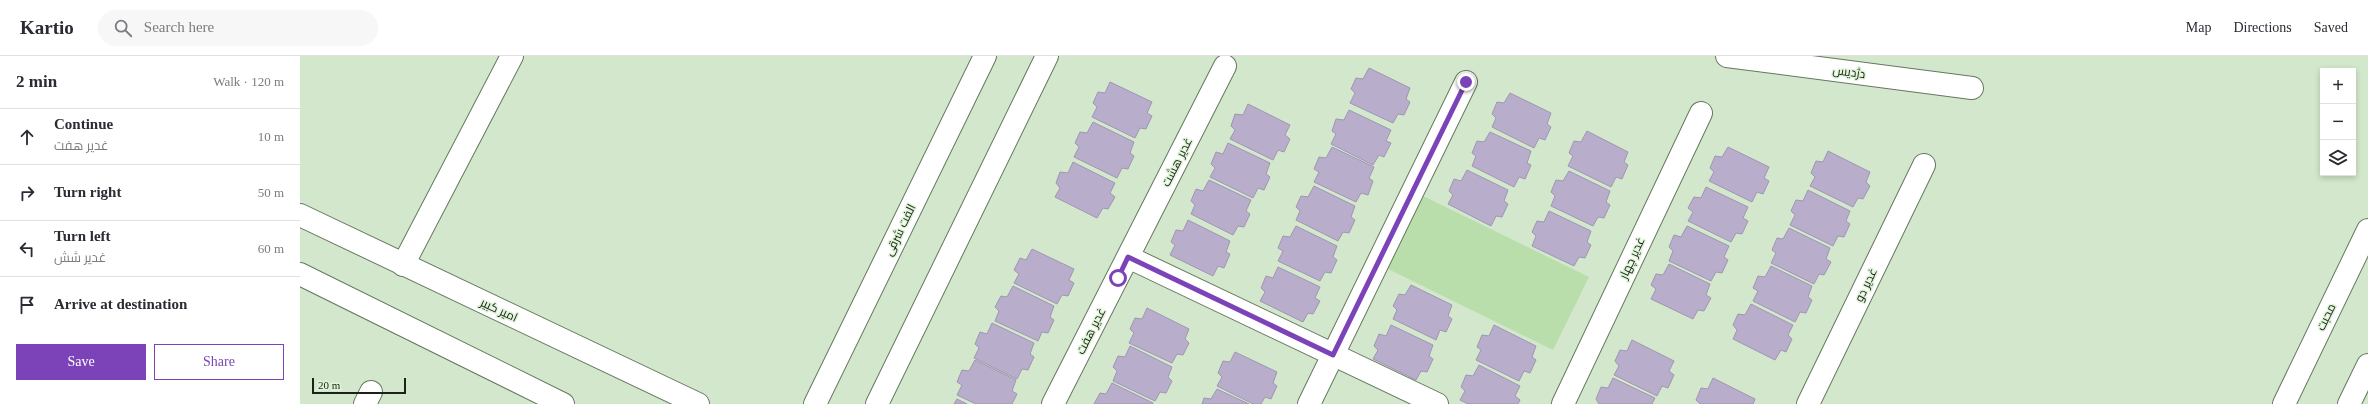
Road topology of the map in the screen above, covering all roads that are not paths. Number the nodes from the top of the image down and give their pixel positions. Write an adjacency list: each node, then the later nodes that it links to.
1 (512, 56): 13 (street)
2 (985, 56): 19 (street, الفت شرقی)
3 (1047, 56): 20 (street)
4 (1727, 56): 7 (street, دژدیس)
5 (1225, 66): 12 (street, غدیر هشت)
6 (1466, 82): 15 (street)
7 (1972, 88)
8 (1701, 113): 24 (street, غدیر چهار)
9 (1924, 165): 25 (street, غدیر دو)
10 (300, 215): 13 (street, امیر کبیر)
11 (2368, 230): 26 (street, محبت)
12 (1128, 257): 15 (street); 21 (street, غدیر هفت)
13 (404, 265): 18 (street, امیر کبیر)
14 (300, 274): 17 (street)
15 (1333, 355): 22 (street); 23 (street)
16 (2368, 365): 27 (street)
17 (563, 404)
18 (698, 404)
19 (815, 404)
20 (877, 404)
21 (1053, 404)
22 (1309, 404)
23 (1437, 404)
24 (1563, 404)
25 (1808, 404)
26 (2284, 404)
27 (2349, 404)

